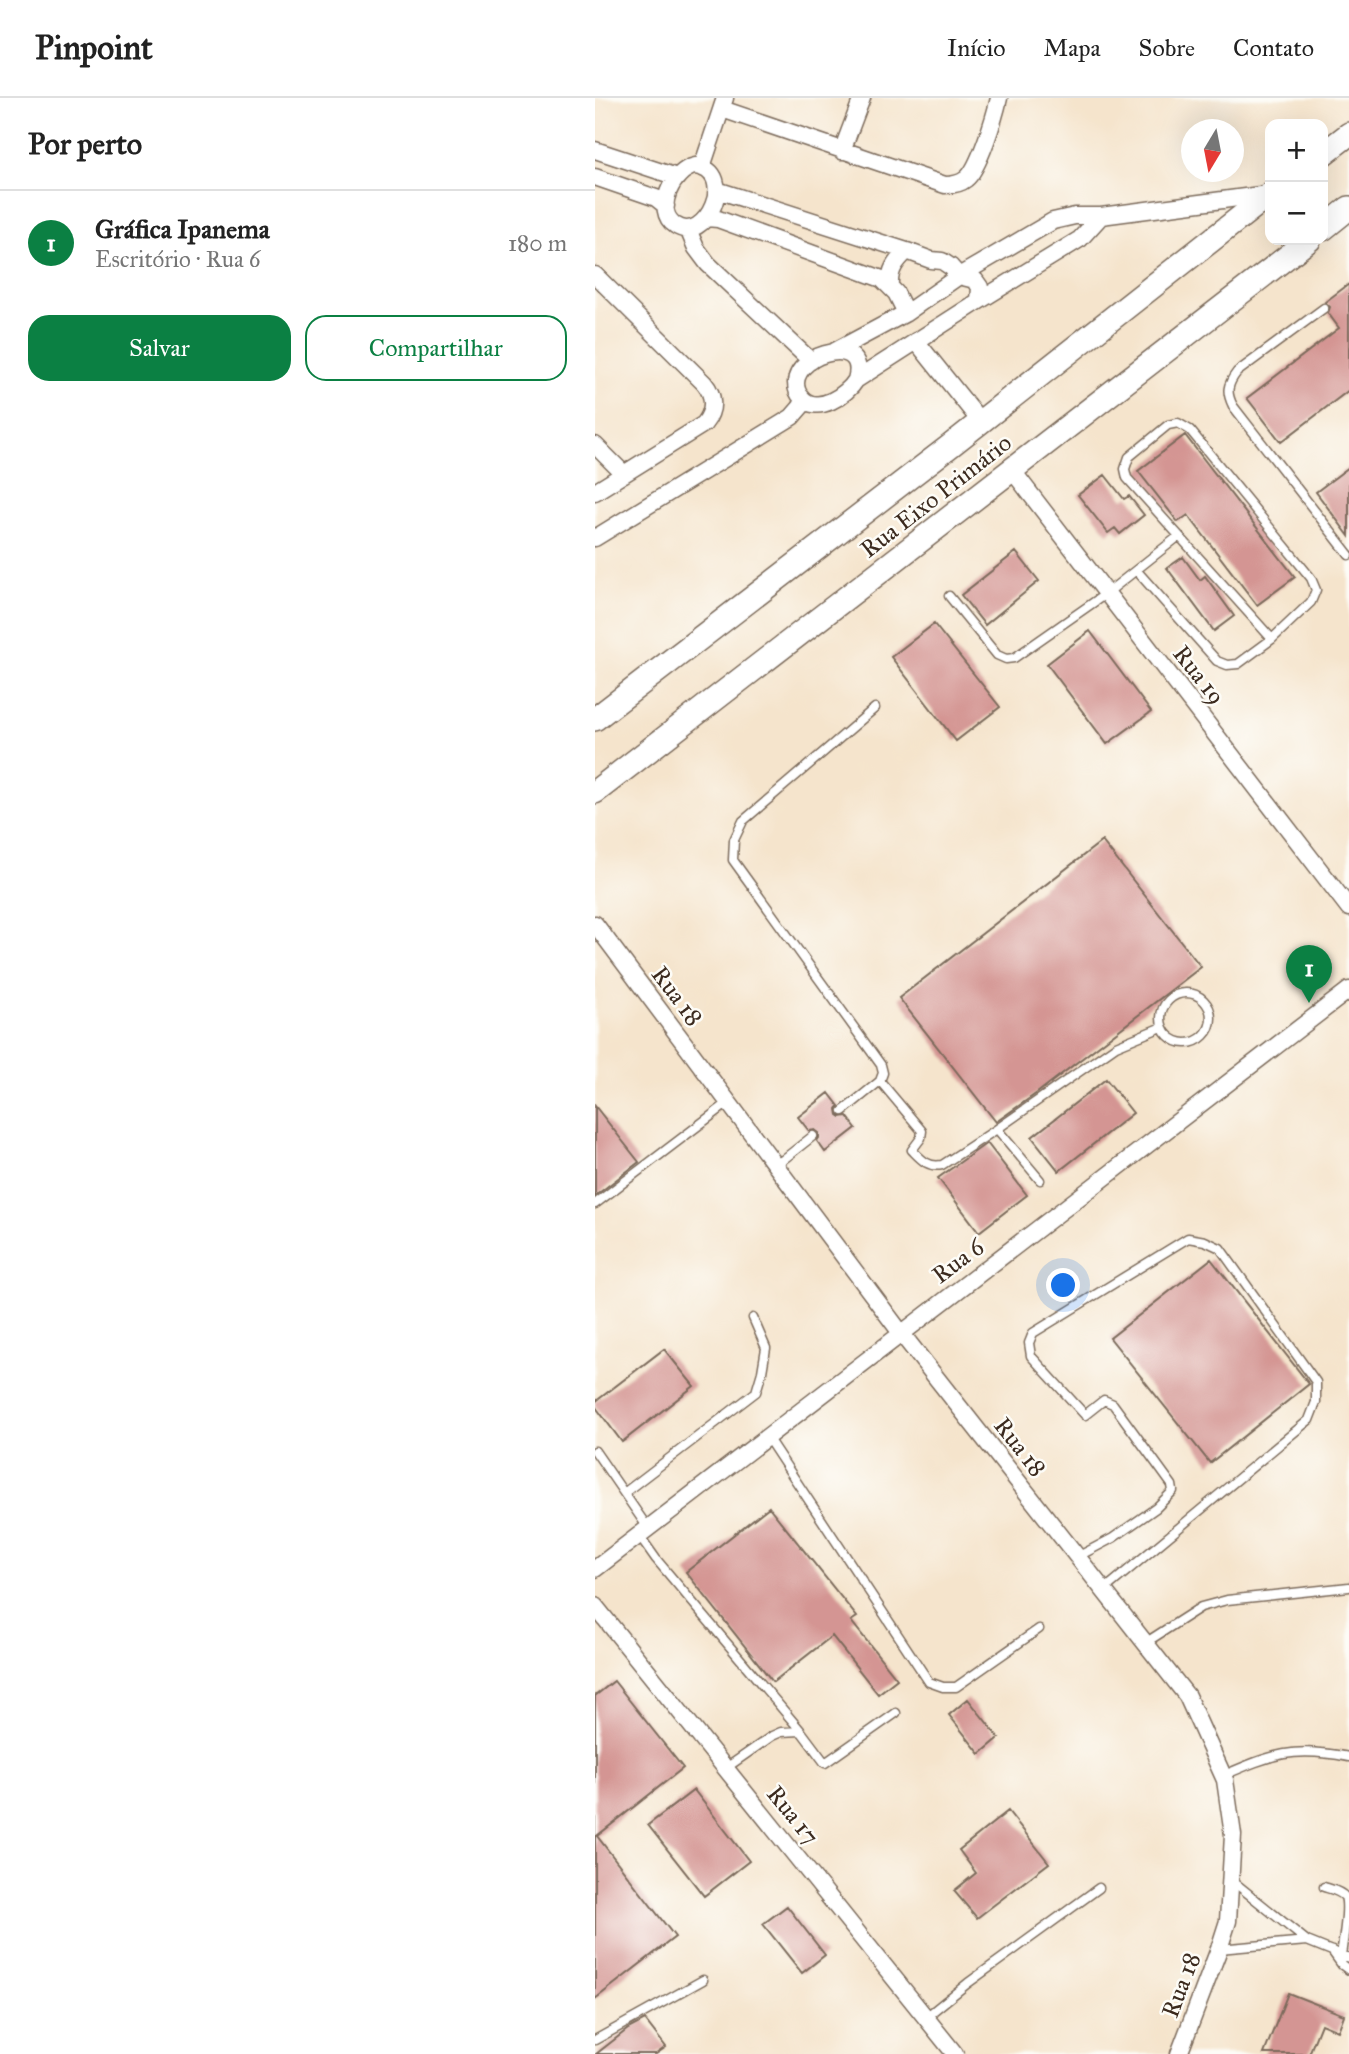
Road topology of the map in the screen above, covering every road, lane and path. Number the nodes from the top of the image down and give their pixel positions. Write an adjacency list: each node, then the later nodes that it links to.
1 (862, 98): 7 (street)
2 (999, 98): 7 (street)
3 (723, 103): 7 (street); 8 (street)
4 (1349, 134): 6 (street)
5 (595, 150): 10 (street)
6 (1328, 150)
7 (842, 151)
8 (702, 167): 10 (street); 11 (street)
9 (595, 177): 14 (street)
10 (677, 177): 14 (street)
11 (717, 190): 17 (street); 21 (street)
12 (1265, 195): 16 (street)
13 (1265, 198): 33 (street, Rua Eixo Primário)
14 (666, 206): 19 (street)
15 (1349, 208): 18 (street)
16 (1101, 216): 23 (street); 25 (street)
17 (706, 218): 19 (street); 24 (street)
18 (1328, 225)
19 (688, 229): 30 (street)
20 (1303, 245): 35 (street, Rua Eixo Primário)
21 (907, 251): 23 (street); 24 (street)
22 (595, 275): 36 (street)
23 (959, 276): 25 (street); 27 (street)
24 (890, 286): 27 (street)
25 (979, 301): 28 (street)
26 (1324, 308): 40 (lane)
27 (906, 313): 29 (street)
28 (916, 341): 31 (street); 33 (street)
29 (835, 351): 30 (street); 31 (street)
30 (811, 361): 32 (street)
31 (856, 380): 32 (street)
32 (805, 402): 39 (street)
33 (979, 421): 46 (street, Rua Eixo Primário)
34 (595, 445): 36 (street)
35 (1012, 470): 42 (street, Rua 19); 47 (street, Rua Eixo Primário)
36 (624, 474): 37 (street)
37 (595, 492)
38 (1179, 536): 41 (lane); 44 (lane); 44 (lane)
39 (595, 538)
40 (1349, 555)
41 (1137, 571): 42 (lane); 44 (lane)
42 (1107, 593): 43 (lane); 48 (street, Rua 19)
43 (949, 596)
44 (1272, 639)
45 (875, 708): 52 (lane)
46 (595, 719)
47 (595, 792)
48 (1347, 900)
49 (595, 924): 53 (street, Rua 18)
50 (1349, 990): 61 (street, Rua 6)
51 (1162, 1027): 51 (lane); 55 (lane)
52 (880, 1081): 54 (lane); 55 (lane)
53 (729, 1103): 57 (street, Rua 18); 59 (lane)
54 (843, 1111)
55 (997, 1129): 58 (lane)
56 (813, 1136): 57 (lane)
57 (775, 1166): 61 (street, Rua 18)
58 (1040, 1180)
59 (595, 1204)
60 (753, 1318): 64 (lane)
61 (901, 1333): 62 (street, Rua 6); 66 (street, Rua 18)
62 (767, 1437): 65 (street, Rua 6); 71 (lane)
63 (595, 1451): 64 (lane)
64 (624, 1493): 65 (lane)
65 (644, 1531): 67 (street, Rua 6); 74 (lane)
66 (1077, 1557): 69 (street, Rua 18); 69 (lane)
67 (595, 1569)
68 (1349, 1587): 72 (lane)
69 (1104, 1590): 72 (street, Rua 18)
70 (595, 1605): 76 (street, Rua 17)
71 (1039, 1629)
72 (1145, 1643): 77 (street, Rua 18)
73 (896, 1713): 74 (lane)
74 (801, 1731): 76 (lane)
75 (1349, 1757): 77 (lane)
76 (726, 1768): 86 (street, Rua 17)
77 (1222, 1776): 78 (street, Rua 18)
78 (1230, 1879): 81 (lane); 82 (street, Rua 18)
79 (1324, 1887): 83 (lane)
80 (1099, 1888): 86 (lane)
81 (1307, 1941): 82 (lane); 83 (lane)
82 (1219, 1949): 89 (street, Rua 18)
83 (1341, 1955): 84 (lane)
84 (1349, 1970)
85 (703, 1980): 87 (lane)
86 (926, 2017): 88 (street, Rua 17)
87 (595, 2040)
88 (955, 2054)
89 (1179, 2054)

